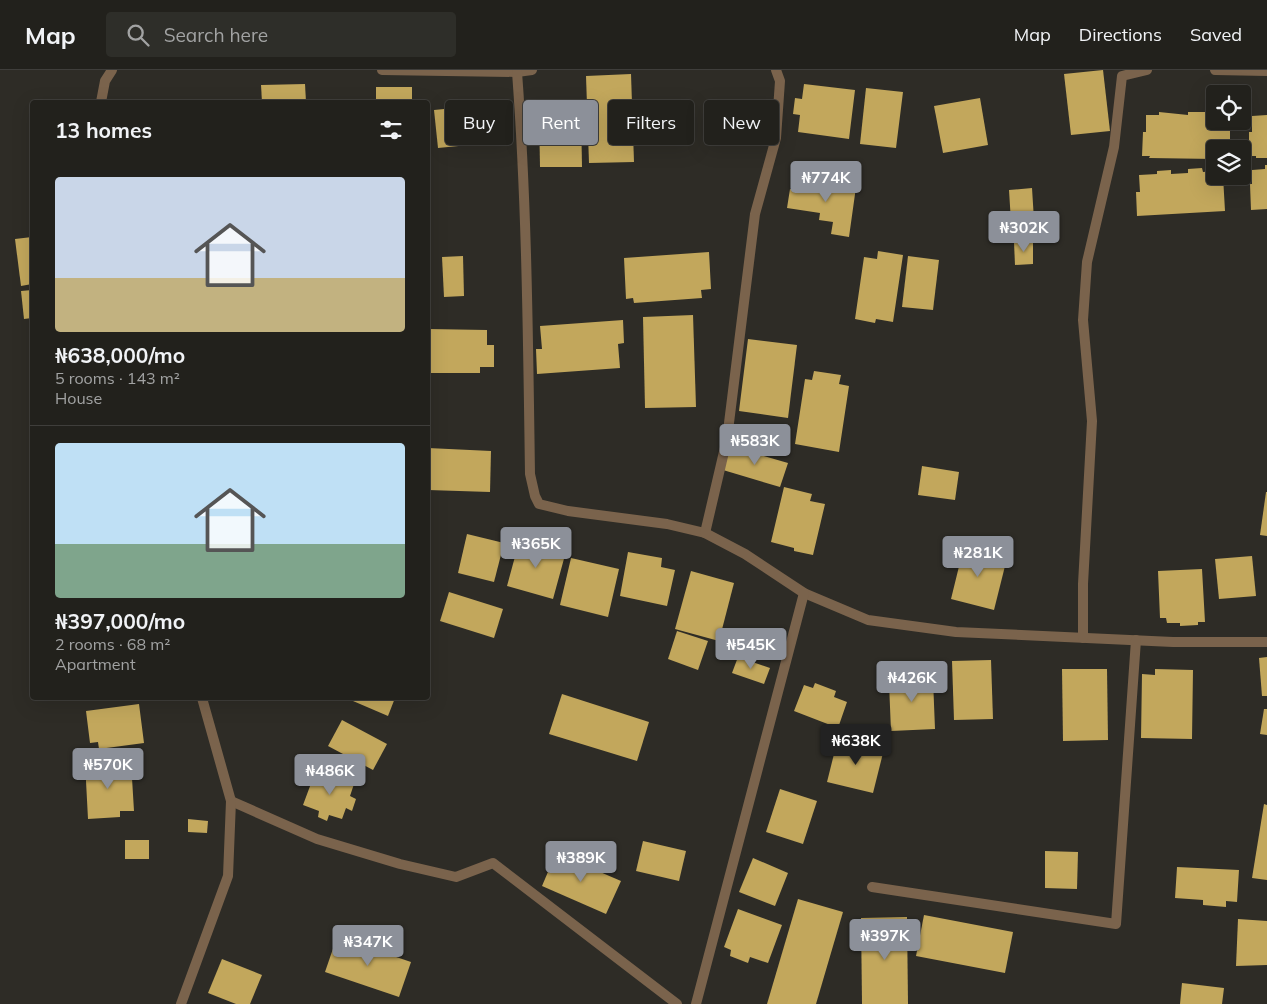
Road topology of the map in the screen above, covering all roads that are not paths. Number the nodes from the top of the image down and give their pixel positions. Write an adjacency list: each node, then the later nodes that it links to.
1 (112, 70): 9 (street)
2 (382, 70): 8 (street)
3 (532, 70): 8 (street)
4 (776, 70): 10 (street)
5 (1148, 70): 12 (street)
6 (1215, 70): 7 (street)
7 (1267, 71)
8 (517, 72): 10 (street)
9 (101, 100)
10 (705, 533): 11 (street)
11 (804, 594): 12 (street); 20 (street)
12 (1083, 638): 13 (street)
13 (1136, 640): 14 (street); 17 (street)
14 (1267, 642)
15 (203, 700): 16 (street)
16 (231, 801): 18 (street); 19 (street)
17 (872, 887)
18 (181, 1004)
19 (677, 1004)
20 (696, 1004)

